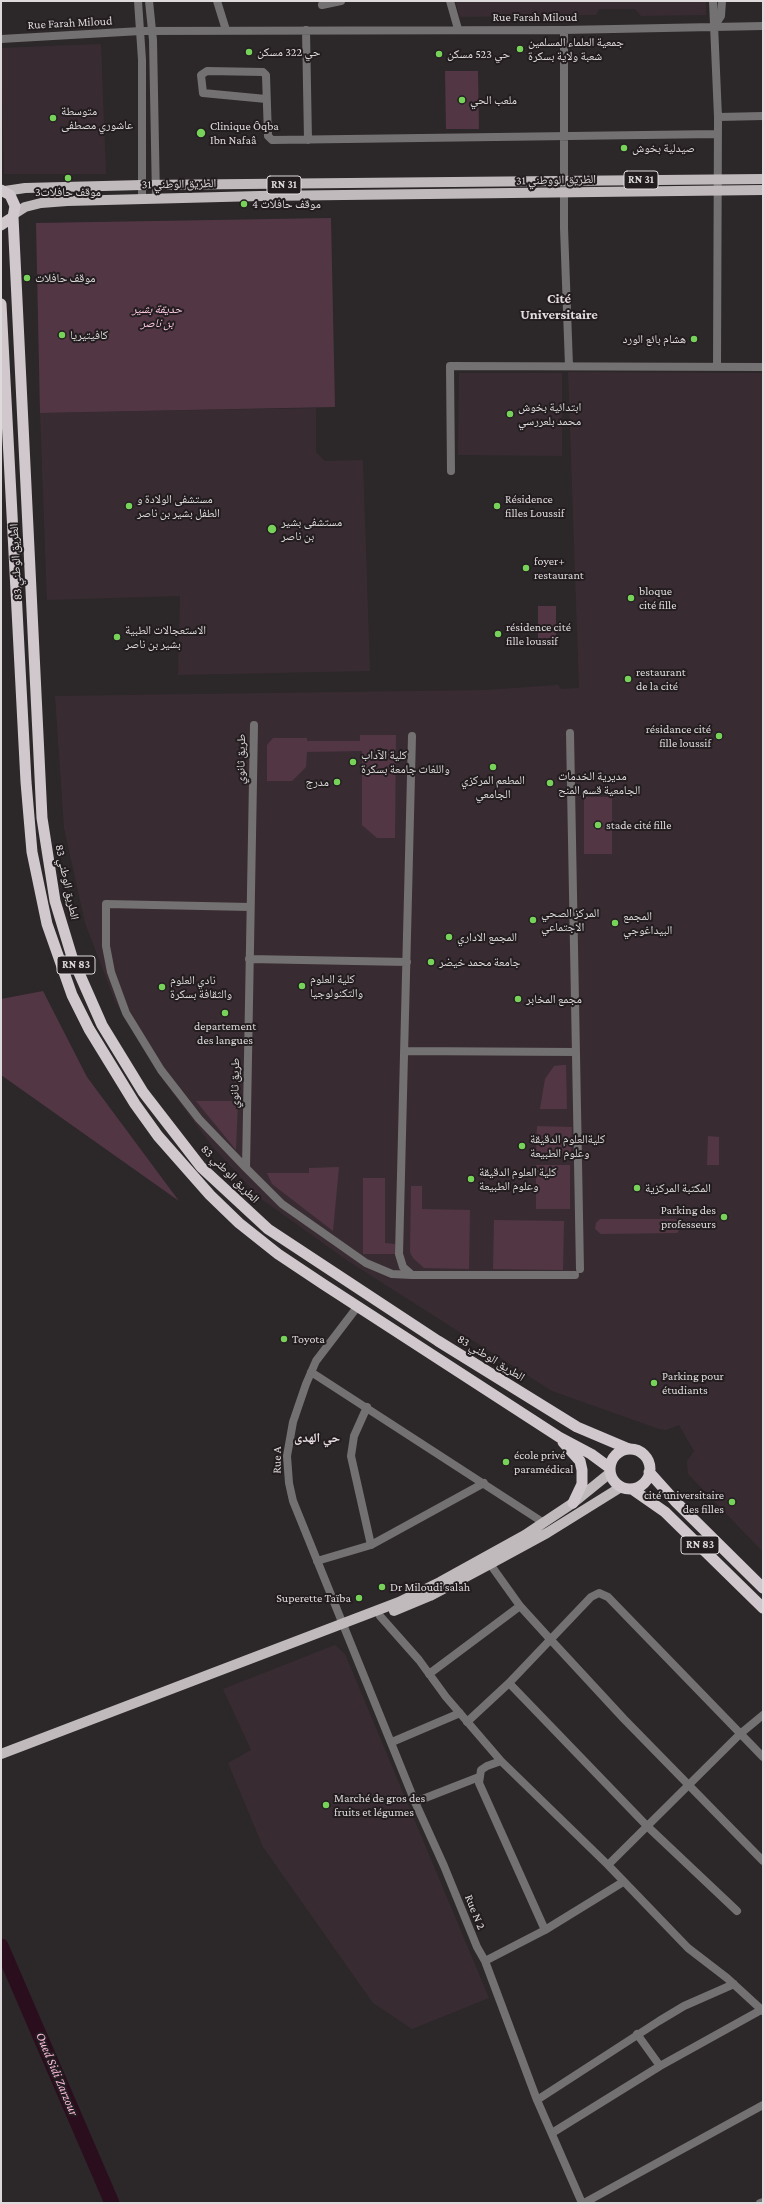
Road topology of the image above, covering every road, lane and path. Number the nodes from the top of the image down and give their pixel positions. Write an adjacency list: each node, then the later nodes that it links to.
1 (138, 1): 15 (street)
2 (149, 1): 16 (street)
3 (217, 1): 12 (street)
4 (341, 1): 8 (street)
5 (450, 1): 11 (street)
6 (713, 1): 9 (street)
7 (722, 1): 9 (street)
8 (322, 5)
9 (715, 26): 10 (street, Rue Farah Miloud); 14 (street, Rue Farah Miloud); 20 (street)
10 (763, 26)
11 (458, 29): 13 (street, Rue Farah Miloud); 14 (street, Rue Farah Miloud)
12 (226, 30): 13 (street, Rue Farah Miloud); 16 (street, Rue Farah Miloud)
13 (306, 30): 23 (street)
14 (564, 30): 22 (street)
15 (141, 31): 16 (street, Rue Farah Miloud); 17 (street, Rue Farah Miloud); 27 (street)
16 (152, 31): 28 (street)
17 (1, 39)
18 (266, 99): 18 (street); 23 (street)
19 (763, 116): 20 (street)
20 (718, 117): 21 (street)
21 (718, 134): 22 (street); 25 (street)
22 (564, 136): 23 (street); 26 (street)
23 (308, 140)
24 (763, 179): 25 (main road, RN 31)
25 (717, 180): 26 (main road, RN 31); 30 (street)
26 (564, 181): 28 (main road, RN 31); 32 (street)
27 (142, 185): 28 (main road, RN 31); 29 (main road, RN 31); 34 (street)
28 (155, 186): 35 (street)
29 (3, 190): 36 (highway, الطريق الوطني 83)
30 (718, 190): 31 (main road, الطريق الووطني 31); 32 (main road, الطريق الووطني 31); 41 (street)
31 (763, 190)
32 (564, 193): 33 (main road, الطريق الووطني 31); 40 (street)
33 (348, 195): 35 (main road, الطريق الوطني 31)
34 (142, 198): 35 (main road, الطريق الوطني 31); 36 (main road, الطريق الوطني 31)
35 (156, 198)
36 (13, 216): 37 (highway); 58 (highway, الطريق الوطني 83 / RN 83)
37 (1, 225)
38 (1, 304): 39 (highway, الطريق الوطني 83 / RN 83)
39 (2, 324): 54 (highway, الطريق الوطني 83 / RN 83)
40 (569, 366): 41 (street); 43 (street)
41 (717, 366): 42 (street)
42 (763, 367)
43 (451, 471)
44 (254, 725): 47 (street, طريق ثانوي)
45 (570, 733): 51 (street)
46 (412, 736): 49 (street)
47 (250, 907): 48 (street, طريق ثانوي); 52 (street)
48 (250, 959): 49 (street); 52 (street, طريق ثانوي)
49 (407, 962): 50 (street)
50 (404, 1051): 51 (street); 53 (street)
51 (576, 1052): 53 (street)
52 (246, 1168): 53 (street)
53 (412, 1275)
54 (358, 1306): 55 (street, Rue A); 57 (highway, الطريق الوطني 83 / RN 83)
55 (311, 1372): 56 (street); 66 (street, Rue A)
56 (367, 1407): 61 (street); 65 (street)
57 (559, 1437): 59 (highway, الطريق الوطني 83 / RN 83); 63 (highway)
58 (629, 1450): 59 (highway); 60 (highway)
59 (610, 1471): 62 (highway); 63 (main road)
60 (648, 1472): 62 (highway); 68 (highway, RN 83)
61 (484, 1483): 64 (street); 65 (street)
62 (627, 1488): 67 (main road); 70 (highway, RN 83)
63 (573, 1503): 64 (main road)
64 (544, 1523): 72 (main road)
65 (371, 1545): 66 (street)
66 (317, 1561): 72 (street, Rue A)
67 (490, 1564): 69 (street); 71 (main road)
68 (763, 1588)
69 (520, 1606): 73 (street); 74 (street)
70 (763, 1608)
71 (380, 1616): 72 (main road); 74 (street)
72 (344, 1627): 80 (street, Rue N 2); 81 (main road)
73 (550, 1639): 75 (street); 79 (street); 85 (street)
74 (429, 1674): 76 (street)
75 (509, 1683): 78 (street); 87 (street)
76 (460, 1713): 78 (street); 80 (street)
77 (763, 1715): 79 (street)
78 (467, 1722): 83 (street)
79 (740, 1734): 82 (street); 85 (street)
80 (392, 1742): 86 (street, Rue N 2)
81 (1, 1754)
82 (763, 1757)
83 (500, 1761): 84 (street); 89 (street)
84 (479, 1777): 86 (street); 92 (street)
85 (688, 1786): 87 (street); 88 (street)
86 (415, 1802): 93 (street, Rue N 2)
87 (647, 1826): 89 (street); 91 (street)
88 (763, 1861)
89 (608, 1865): 90 (street)
90 (623, 1882): 92 (street); 94 (street)
91 (737, 1911)
92 (544, 1930): 93 (street)
93 (485, 1961): 98 (street, Rue N 2)
94 (734, 1984): 95 (street); 96 (street)
95 (762, 2010): 97 (street)
96 (638, 2034): 97 (street); 98 (street)
97 (660, 2066): 100 (street)
98 (537, 2100): 100 (street, Rue N 2)
99 (763, 2105): 102 (street)
100 (552, 2133): 102 (street, Rue N 2)
101 (763, 2202): 103 (street)
102 (583, 2203)
103 (760, 2203)

